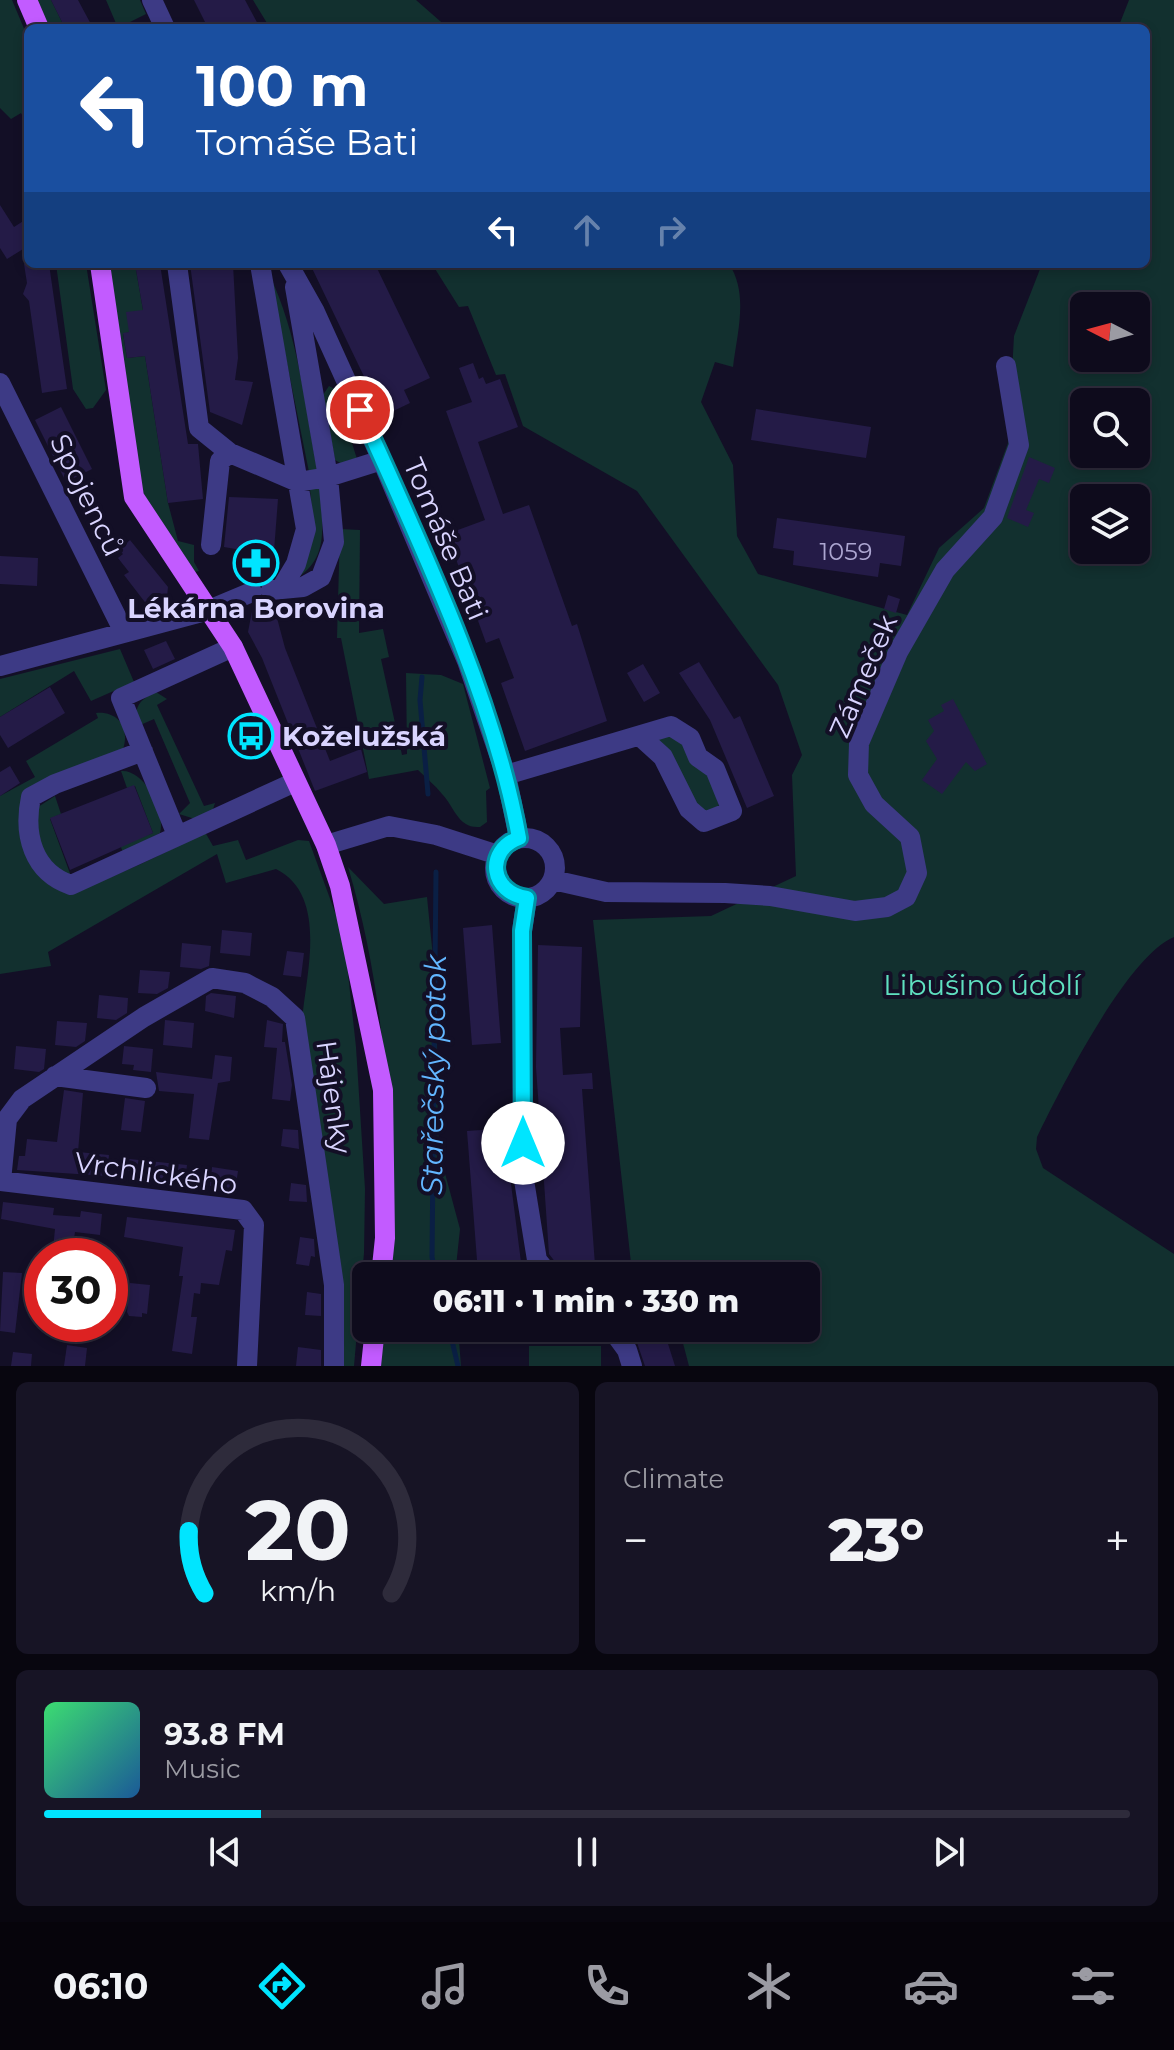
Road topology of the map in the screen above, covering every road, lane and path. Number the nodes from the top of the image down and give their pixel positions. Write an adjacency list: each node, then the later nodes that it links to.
1 (27, 0): 3 (main road)
2 (152, 0): 4 (street)
3 (37, 24)
4 (163, 24)
5 (101, 268): 17 (main road)
6 (178, 268): 11 (street)
7 (261, 268): 14 (street)
8 (290, 268): 12 (street, Tomáše Bati); 13 (street, Tomáše Bati)
9 (1006, 366): 29 (street, Zámeček)
10 (0, 383): 18 (street, Spojenců)
11 (230, 453): 14 (street); 15 (street)
12 (382, 460): 13 (street); 23 (street, Tomáše Bati)
13 (328, 477): 14 (street); 16 (street, Tomáše Bati)
14 (298, 482): 16 (street)
15 (211, 545)
16 (268, 591): 17 (street, Tomáše Bati)
17 (209, 610): 18 (street, Tomáše Bati); 19 (main road)
18 (124, 632): 20 (street, Tomáše Bati)
19 (233, 647): 22 (street); 24 (main road)
20 (0, 666)
21 (640, 736): 21 (street); 23 (street)
22 (143, 751): 25 (street); 25 (street)
23 (506, 775): 26 (street, Tomáše Bati)
24 (295, 782): 25 (street); 27 (main road)
25 (177, 835)
26 (519, 838): 28 (street); 29 (street)
27 (326, 845): 28 (street); 34 (main road)
28 (498, 855): 30 (street)
29 (553, 880): 30 (street)
30 (527, 898): 35 (street)
31 (55, 1076): 32 (street); 33 (street, Hájenky); 39 (street, Hájenky)
32 (146, 1088)
33 (1, 1181): 38 (street, Vrchlického)
34 (382, 1262)
35 (539, 1262)
36 (374, 1342): 40 (main road)
37 (621, 1342): 41 (street)
38 (247, 1366)
39 (334, 1366)
40 (371, 1366)
41 (632, 1366)

